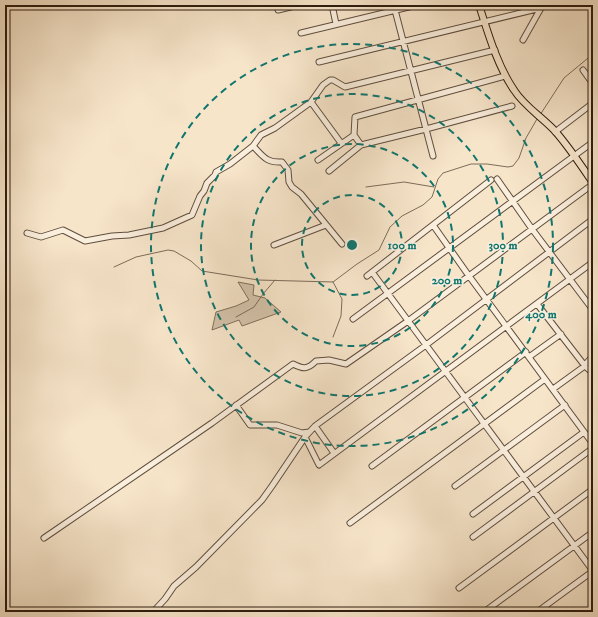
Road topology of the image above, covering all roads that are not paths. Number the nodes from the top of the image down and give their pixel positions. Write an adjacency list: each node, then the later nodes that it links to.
1 (299, 5): 6 (street)
2 (332, 5): 9 (street)
3 (417, 5): 7 (street)
4 (479, 5): 8 (main road)
5 (543, 6): 8 (street); 11 (street)
6 (278, 10)
7 (395, 10): 9 (street); 12 (street)
8 (484, 22): 12 (street); 13 (main road)
9 (336, 24): 10 (street)
10 (301, 33)
11 (523, 40)
12 (402, 41): 14 (street); 16 (street)
13 (495, 50): 16 (street); 17 (main road)
14 (319, 62)
15 (583, 70): 18 (street)
16 (410, 71): 19 (street); 20 (street)
17 (505, 76): 19 (street); 24 (main road)
18 (593, 84)
19 (418, 100): 23 (street); 25 (street)
20 (311, 102): 27 (street); 29 (street)
21 (593, 103): 24 (street)
22 (512, 106): 23 (street)
23 (426, 129): 28 (street); 30 (street)
24 (555, 132): 31 (main road)
25 (354, 135): 27 (street); 28 (street)
26 (593, 142): 31 (street)
27 (341, 143): 32 (street)
28 (361, 145): 33 (street)
29 (253, 146): 37 (street); 40 (street)
30 (433, 156)
31 (574, 156): 34 (main road); 35 (street)
32 (318, 160)
33 (329, 171)
34 (593, 184): 39 (street)
35 (513, 201): 38 (street); 39 (street); 43 (street)
36 (593, 219): 44 (street)
37 (326, 225): 41 (street); 42 (street)
38 (433, 225): 43 (street); 46 (street)
39 (532, 229): 44 (street); 48 (street)
40 (27, 233)
41 (342, 244)
42 (274, 245)
43 (449, 248): 48 (street); 50 (street)
44 (550, 251): 49 (street); 51 (street)
45 (593, 262): 49 (street)
46 (372, 272): 47 (street); 50 (street)
47 (367, 276)
48 (469, 276): 51 (street); 55 (street)
49 (570, 279): 52 (street); 53 (street)
50 (388, 293): 54 (street); 55 (street)
51 (487, 299): 56 (street); 58 (street)
52 (537, 304): 56 (street); 57 (street)
53 (593, 310)
54 (353, 319)
55 (408, 321): 58 (street); 68 (street)
56 (507, 326): 59 (street); 63 (street)
57 (561, 334): 61 (street); 62 (street)
58 (426, 345): 63 (street); 71 (street)
59 (526, 352): 61 (street); 67 (street)
60 (593, 356): 62 (street)
61 (530, 357): 65 (street)
62 (585, 366): 64 (street); 66 (street)
63 (446, 371): 67 (street); 78 (street)
64 (593, 373)
65 (545, 378): 66 (street); 70 (street)
66 (553, 390): 69 (street)
67 (465, 397): 70 (street); 79 (street)
68 (236, 405): 72 (street); 89 (street)
69 (565, 405): 73 (street); 77 (street)
70 (484, 424): 77 (street); 86 (street)
71 (315, 426): 72 (street); 78 (street)
72 (309, 432): 74 (street)
73 (584, 432): 75 (street); 80 (street)
74 (305, 437): 78 (street); 93 (street)
75 (593, 444)
76 (593, 448): 83 (street)
77 (504, 450): 80 (street); 81 (street)
78 (334, 453)
79 (372, 466)
80 (523, 477): 83 (street); 84 (street)
81 (455, 486)
82 (593, 489): 85 (street)
83 (534, 492): 85 (street); 88 (street)
84 (473, 514)
85 (554, 518): 90 (street); 92 (street)
86 (350, 523)
87 (593, 532): 90 (street)
88 (473, 537)
89 (44, 538)
90 (574, 546): 91 (street); 94 (street)
91 (593, 571): 95 (street)
92 (459, 588)
93 (153, 612)
94 (484, 612)
95 (537, 612)

